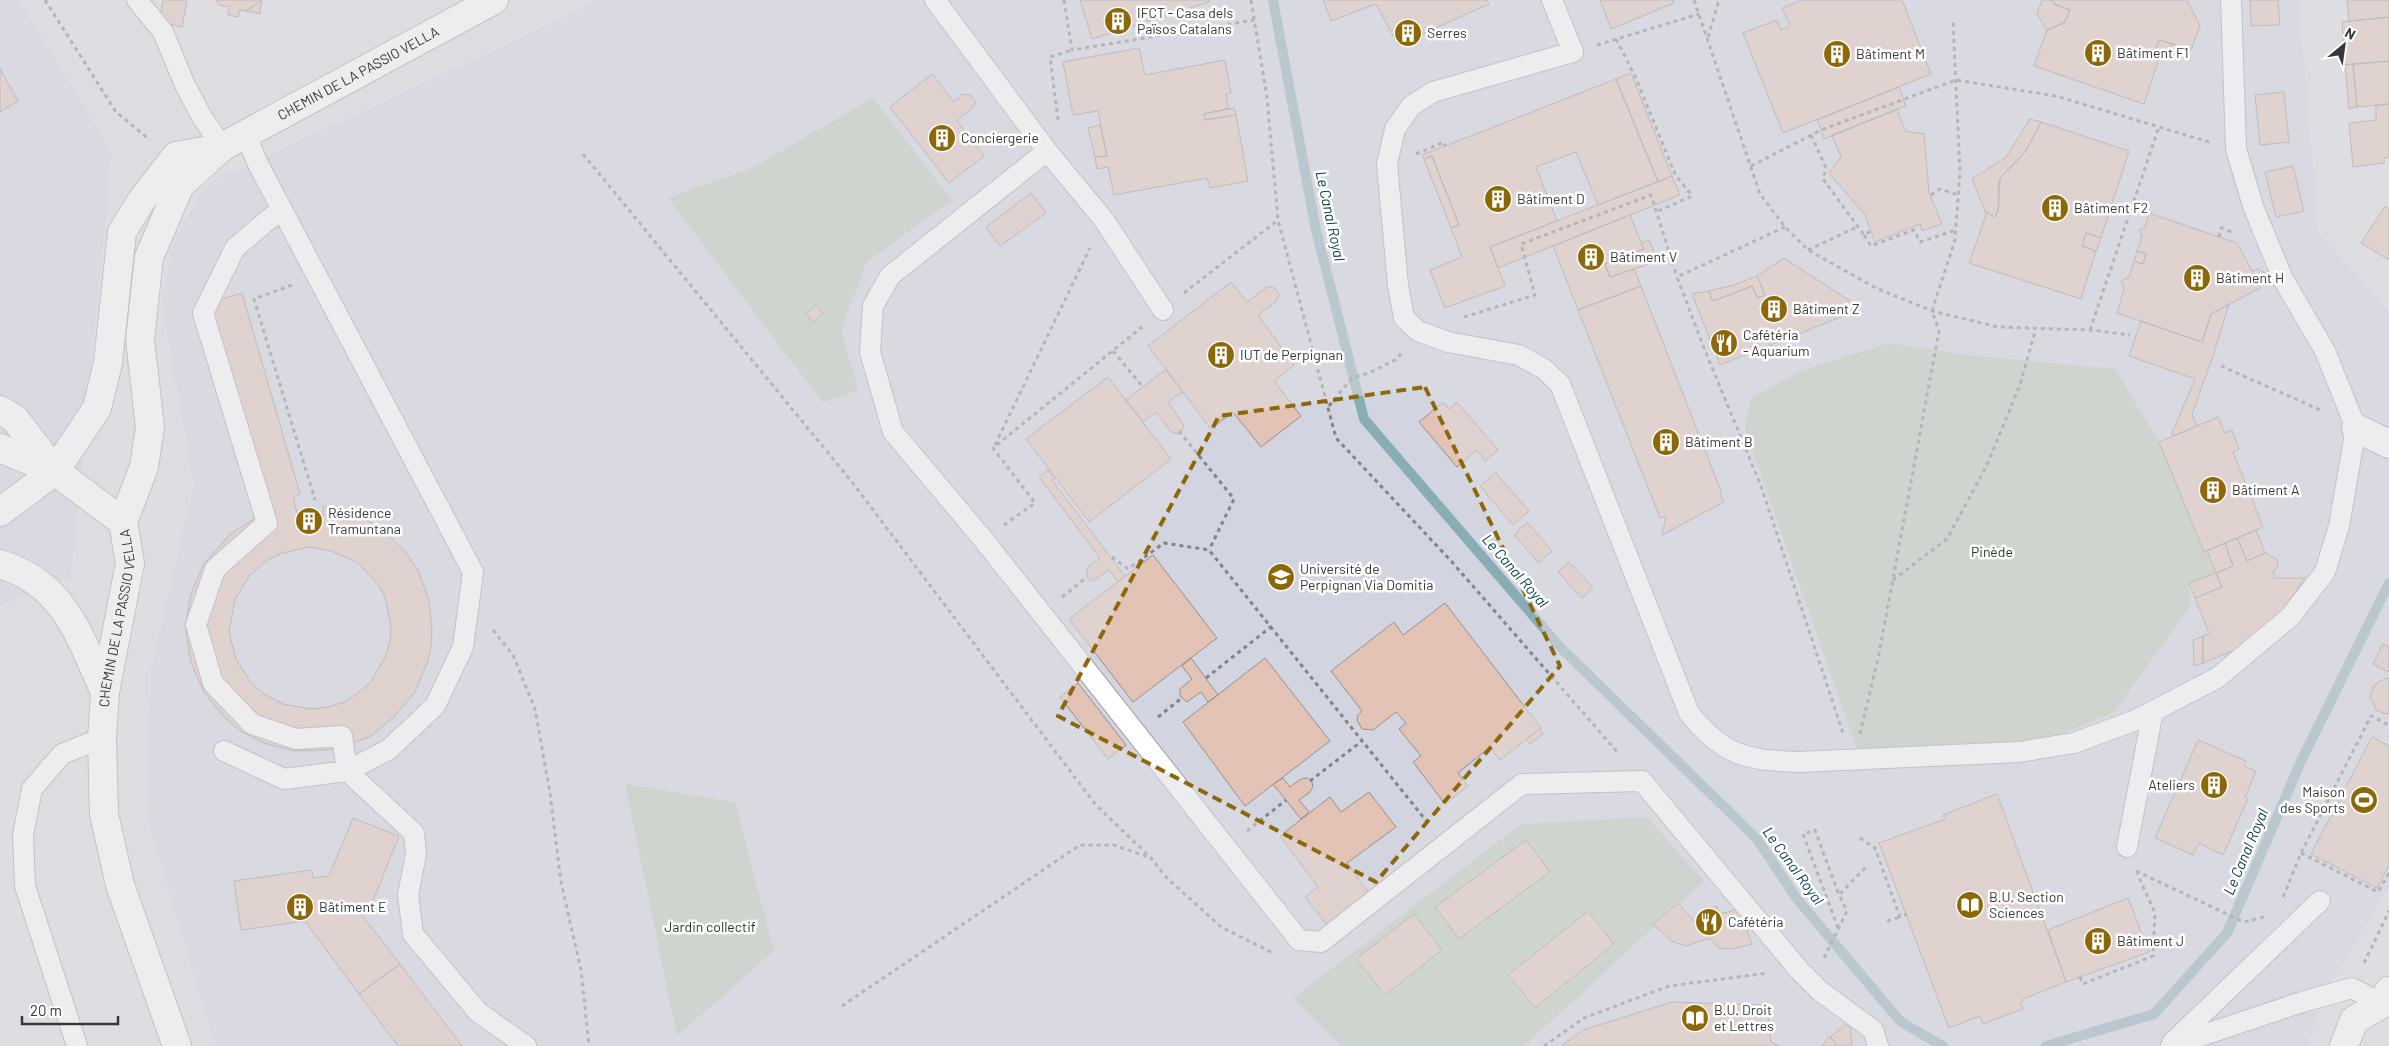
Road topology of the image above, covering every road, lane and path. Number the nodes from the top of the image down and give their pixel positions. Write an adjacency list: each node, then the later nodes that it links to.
1 (45, 0): 23 (path)
2 (137, 0): 25 (lane)
3 (494, 0): 21 (street, CHEMIN DE LA PASSIO VELLA)
4 (935, 0): 27 (lane)
5 (1064, 0): 16 (path)
6 (1251, 0): 12 (path)
7 (1552, 0): 17 (lane)
8 (1694, 0): 11 (path)
9 (1718, 0): 14 (path)
10 (2231, 0): 26 (lane)
11 (1699, 14): 14 (path); 15 (path)
12 (1254, 20): 16 (path); 36 (path)
13 (1953, 22): 18 (path)
14 (1708, 37): 30 (path)
15 (1616, 39): 17 (path); 34 (path)
16 (1072, 50): 19 (path)
17 (1573, 52): 50 (lane)
18 (1956, 80): 20 (path); 22 (path); 32 (path)
19 (1059, 124)
20 (2159, 127): 26 (path); 49 (path)
21 (245, 134): 25 (street, CHEMIN DE LA PASSIO VELLA); 33 (lane)
22 (1811, 135): 30 (path); 37 (path)
23 (156, 146)
24 (1445, 146): 28 (path)
25 (222, 147): 62 (street, CHEMIN DE LA PASSIO VELLA); 65 (street, CHEMIN DE LA PASSIO VELLA)
26 (2236, 150): 57 (lane)
27 (1047, 151): 35 (lane); 66 (lane)
28 (1420, 152)
29 (583, 154): 90 (path)
30 (1751, 166): 38 (path)
31 (1931, 195): 32 (path)
32 (1958, 195): 39 (path)
33 (281, 209): 43 (lane); 81 (lane)
34 (1656, 212): 44 (path); 47 (path)
35 (1104, 220): 45 (lane); 61 (path)
36 (1278, 220): 45 (path); 55 (path)
37 (1859, 226): 41 (path); 42 (path)
38 (1785, 227): 42 (path); 44 (path)
39 (1956, 230): 41 (path); 46 (path)
40 (1871, 231): 41 (path)
41 (1864, 235)
42 (1808, 250): 46 (path)
43 (317, 277): 63 (path); 71 (lane)
44 (1677, 277): 80 (path)
45 (1163, 310): 52 (path)
46 (1932, 311): 48 (path); 70 (path)
47 (1463, 317)
48 (2036, 328): 49 (path); 70 (path)
49 (2090, 330): 51 (path)
50 (1418, 331): 55 (path); 80 (lane)
51 (2130, 335)
52 (1113, 351): 54 (path); 61 (path)
53 (2222, 366): 57 (path)
54 (1142, 386)
55 (1329, 406): 82 (path)
56 (0, 410): 62 (street)
57 (2356, 428): 59 (street); 75 (lane)
58 (1179, 431): 67 (path)
59 (2389, 444)
60 (0, 448): 62 (street)
61 (993, 448): 66 (path)
62 (54, 471): 64 (street, CHEMIN DE LA PASSIO VELLA); 65 (street)
63 (315, 500)
64 (0, 512)
65 (123, 522): 74 (street, CHEMIN DE LA PASSIO VELLA)
66 (983, 539): 88 (lane)
67 (1209, 550): 68 (path); 72 (path)
68 (1112, 558)
69 (0, 564): 74 (street)
70 (1893, 580): 80 (path)
71 (469, 601): 81 (lane); 111 (path)
72 (1272, 626): 73 (path); 78 (path)
73 (1206, 678)
74 (105, 692): 77 (street, CHEMIN DE LA PASSIO VELLA)
75 (2153, 711): 80 (lane); 87 (lane)
76 (2389, 726): 89 (path)
77 (102, 738): 108 (lane); 109 (street, CHEMIN DE LA PASSIO VELLA)
78 (1362, 740): 83 (path); 86 (path)
79 (224, 751): 81 (lane)
80 (1849, 759)
81 (348, 771): 110 (lane)
82 (1642, 780): 86 (lane); 104 (lane)
83 (1310, 781)
84 (1286, 800): 88 (path)
85 (1860, 838): 97 (path)
86 (1445, 845): 102 (lane)
87 (2127, 847): 92 (path)
88 (1225, 848): 102 (lane)
89 (2301, 853): 93 (path); 100 (path)
90 (1151, 858): 102 (path); 107 (path)
91 (1867, 866): 94 (path)
92 (2136, 872): 99 (path); 105 (path)
93 (2389, 873)
94 (1839, 895): 101 (path); 101 (path)
95 (2320, 901): 100 (lane)
96 (1907, 914): 97 (path)
97 (1900, 917): 98 (path)
98 (1887, 921)
99 (2244, 922)
100 (2295, 924): 114 (lane)
101 (1838, 928): 103 (path)
102 (1322, 942)
103 (1823, 960)
104 (1800, 970): 112 (path); 113 (lane)
105 (2080, 977)
106 (2386, 998): 114 (lane); 115 (street)
107 (842, 1006)
108 (77, 1046)
109 (177, 1046)
110 (526, 1046)
111 (589, 1046)
112 (1544, 1046)
113 (1878, 1046)
114 (2170, 1046)
115 (2344, 1046)

